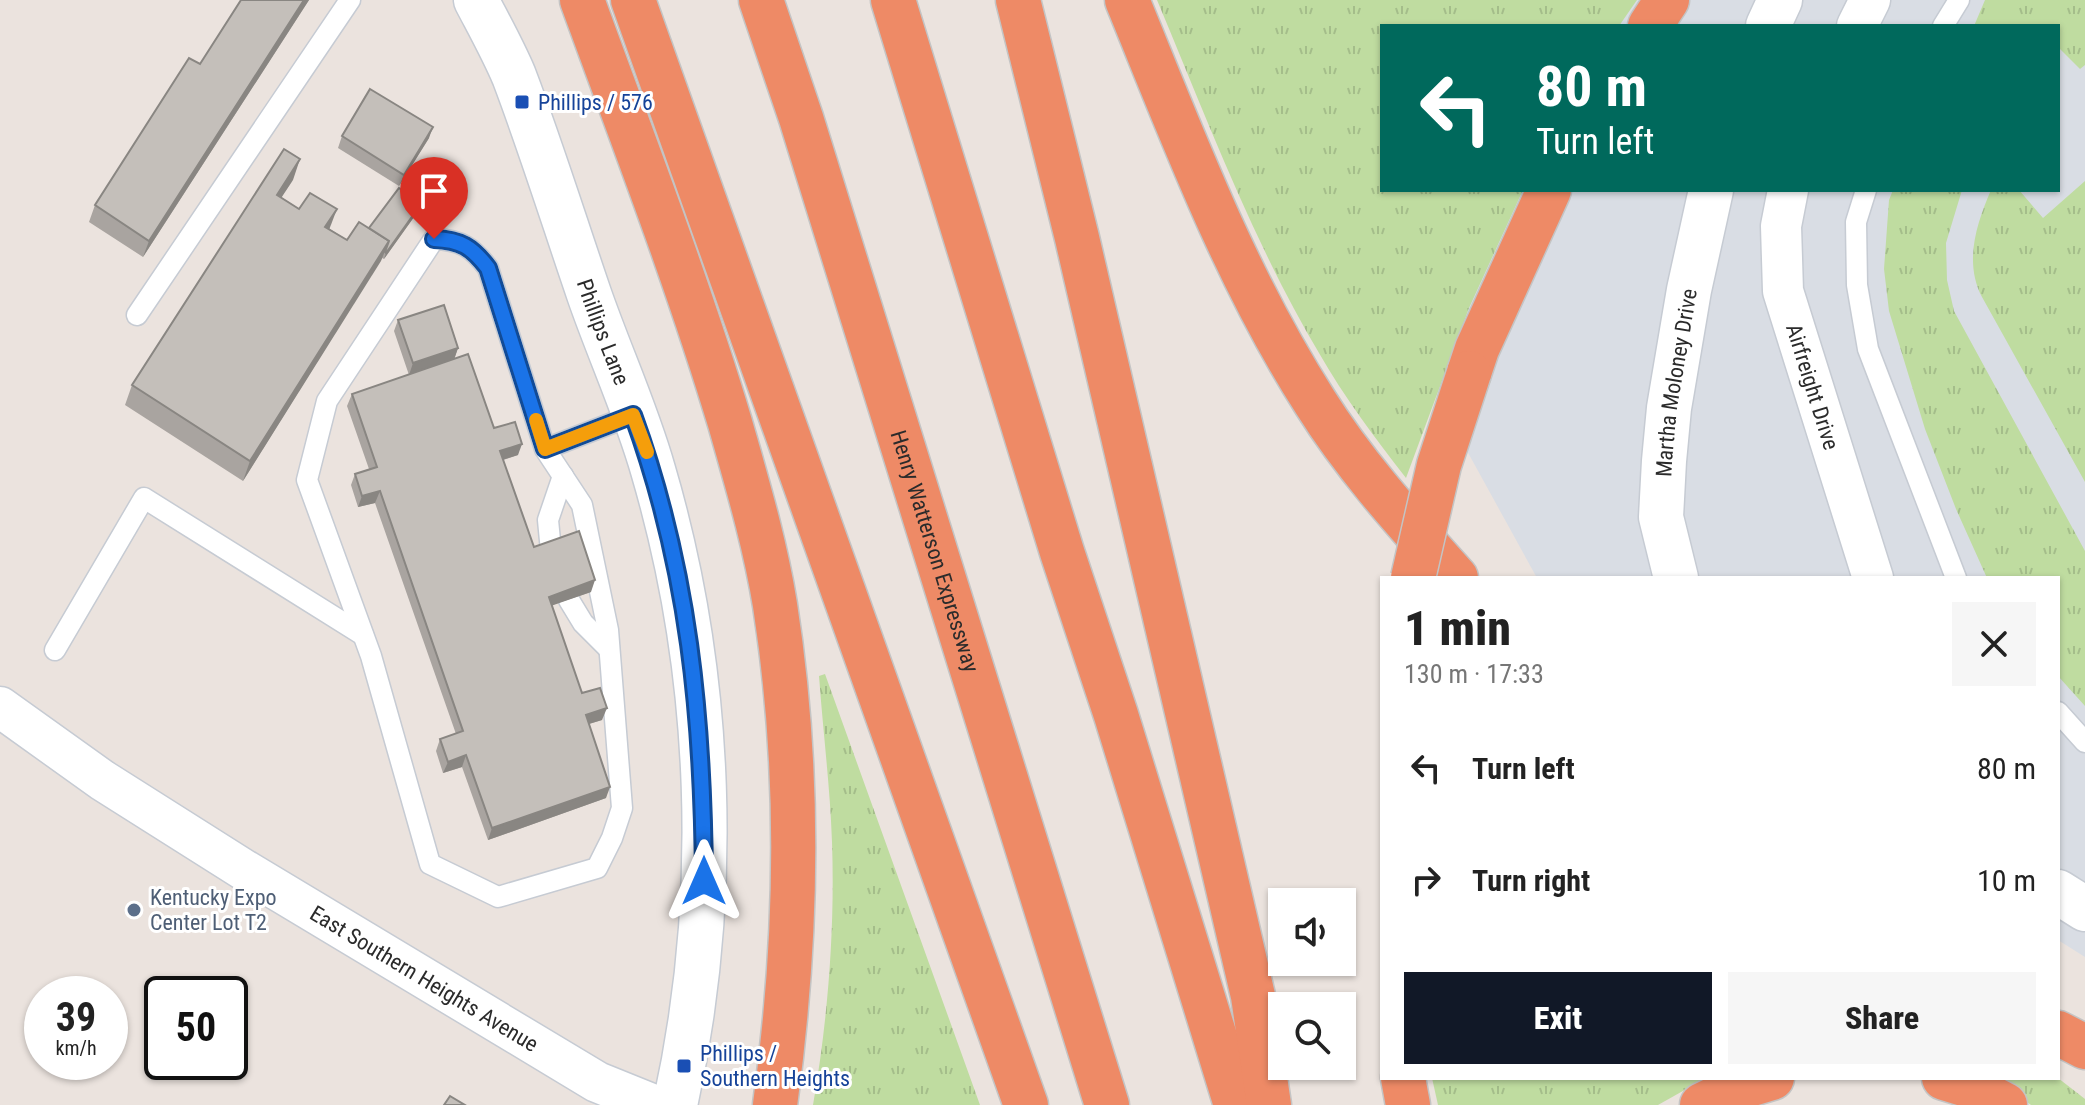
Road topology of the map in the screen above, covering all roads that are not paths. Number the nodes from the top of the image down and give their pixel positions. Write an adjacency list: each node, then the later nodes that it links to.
1 (350, 0): 21 (lane)
2 (476, 0): 22 (main road, Phillips Lane)
3 (582, 0): 45 (highway)
4 (633, 0): 46 (highway)
5 (761, 0): 47 (highway, Henry Watterson Expressway)
6 (893, 0): 48 (highway)
7 (1018, 0): 49 (highway)
8 (1127, 0): 27 (highway)
9 (1667, 0): 13 (highway)
10 (1780, 0): 14 (main road)
11 (1870, 0): 15 (street)
12 (1959, 0): 16 (lane)
13 (1651, 24)
14 (1769, 24)
15 (1858, 24)
16 (1944, 24)
17 (1548, 192): 26 (highway, bridge)
18 (1711, 192): 28 (main road, Martha Moloney Drive)
19 (1788, 192): 29 (street, Airfreight Drive)
20 (1865, 192): 30 (lane)
21 (137, 315)
22 (633, 415): 23 (lane); 44 (main road, Phillips Lane)
23 (545, 449): 24 (lane); 32 (lane)
24 (563, 476): 25 (lane); 33 (lane)
25 (551, 551)
26 (1413, 576)
27 (1454, 576)
28 (1676, 576)
29 (1872, 576)
30 (1955, 576)
31 (569, 600): 33 (lane)
32 (363, 635): 33 (lane); 34 (lane)
33 (609, 649)
34 (55, 650)
35 (0, 707): 43 (street, East Southern Heights Avenue)
36 (2060, 714): 37 (lane)
37 (2085, 742)
38 (2060, 893): 39 (main road)
39 (2085, 909)
40 (1403, 1080): 50 (highway)
41 (1765, 1080): 51 (highway)
42 (1951, 1080): 52 (highway)
43 (654, 1105)
44 (675, 1105)
45 (775, 1105)
46 (1026, 1105)
47 (1107, 1105)
48 (1236, 1105)
49 (1269, 1105)
50 (1408, 1105)
51 (1702, 1105)
52 (2005, 1105)

